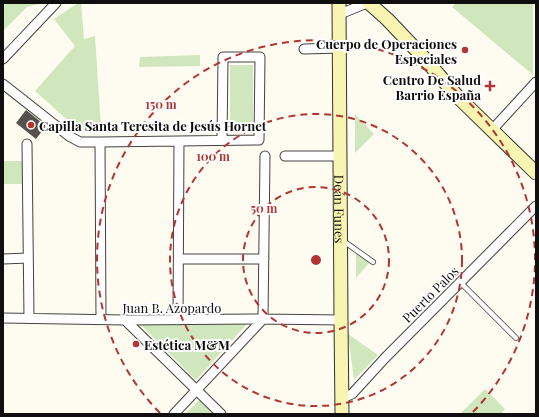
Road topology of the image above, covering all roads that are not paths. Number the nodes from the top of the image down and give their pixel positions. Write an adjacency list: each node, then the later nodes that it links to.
1 (56, 3): 6 (street)
2 (368, 3): 3 (street); 9 (street)
3 (340, 9): 4 (street, Deán Funes)
4 (340, 48): 5 (street); 16 (street, Deán Funes)
5 (304, 49)
6 (3, 59)
7 (536, 82): 9 (street)
8 (3, 84): 12 (street)
9 (492, 130): 17 (street)
10 (222, 140): 10 (street); 11 (street)
11 (179, 141): 12 (street); 22 (street)
12 (100, 142): 29 (street)
13 (27, 144): 20 (street)
14 (265, 156): 23 (street)
15 (285, 156): 16 (street)
16 (340, 156): 19 (street, Deán Funes)
17 (536, 173)
18 (536, 206): 25 (street, Puerto Palos)
19 (340, 239): 24 (lane); 32 (street, Deán Funes)
20 (28, 258): 21 (street); 27 (street)
21 (3, 259)
22 (179, 259): 23 (street); 31 (street)
23 (264, 259): 28 (street)
24 (374, 262)
25 (460, 282): 33 (lane); 35 (street, Puerto Palos)
26 (3, 318): 27 (street, Juan B. Azopardo)
27 (29, 318): 29 (street, Juan B. Azopardo)
28 (263, 319): 31 (street, Juan B. Azopardo); 32 (street, Juan B. Azopardo); 34 (street)
29 (101, 320): 30 (street, Juan B. Azopardo)
30 (125, 320): 31 (street, Juan B. Azopardo); 34 (street)
31 (178, 320)
32 (341, 320): 35 (street, Deán Funes)
33 (516, 338)
34 (197, 390): 36 (street); 37 (street)
35 (342, 398): 38 (street, Deán Funes)
36 (174, 414)
37 (221, 414)
38 (342, 414)

